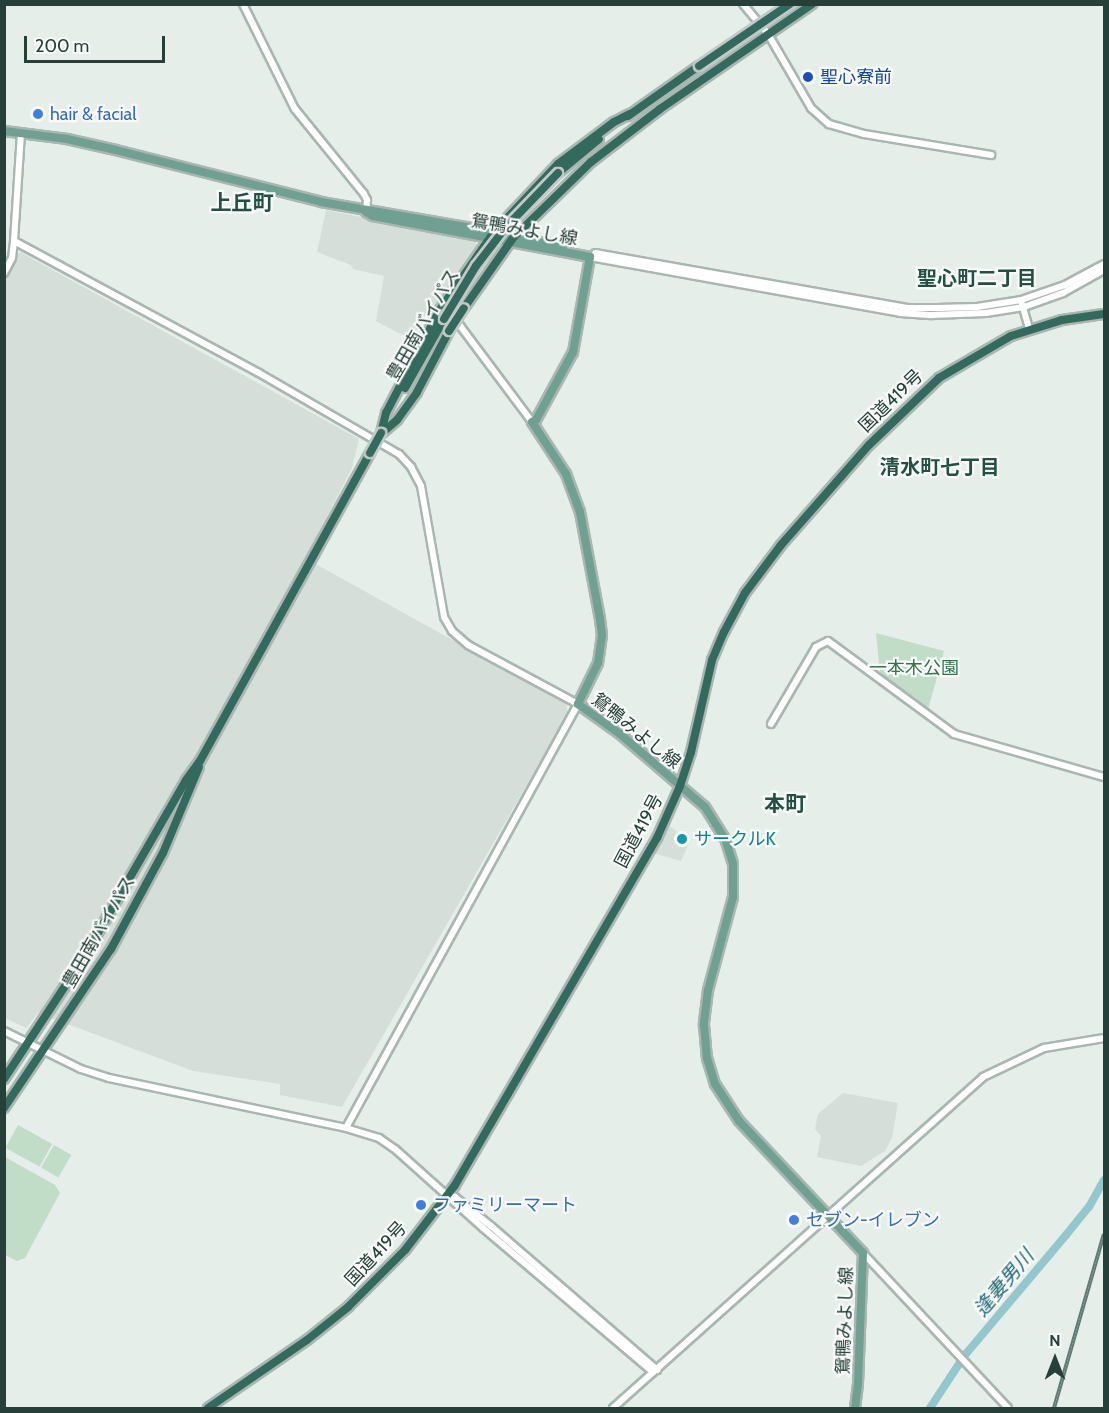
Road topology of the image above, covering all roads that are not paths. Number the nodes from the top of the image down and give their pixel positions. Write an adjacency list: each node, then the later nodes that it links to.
1 (243, 4): 10 (street)
2 (744, 4): 5 (street)
3 (790, 4): 6 (highway, 豊田南バイパス, bridge)
4 (812, 4): 5 (highway)
5 (768, 34): 9 (street); 12 (highway)
6 (630, 114): 11 (highway); 23 (highway, 豊田南バイパス, bridge)
7 (4, 130): 8 (main road, 鴛鴨みよし線)
8 (21, 132): 10 (main road, 鴛鴨みよし線); 13 (street)
9 (991, 155)
10 (366, 212): 11 (main road, 鴛鴨みよし線)
11 (491, 235): 12 (main road, 鴛鴨みよし線); 23 (highway)
12 (511, 240): 14 (main road, 鴛鴨みよし線); 23 (highway, bridge)
13 (14, 241): 17 (street); 24 (street)
14 (593, 255): 19 (street); 22 (main road, 鴛鴨みよし線)
15 (1104, 264): 19 (street)
16 (1104, 270): 19 (street)
17 (4, 273)
18 (469, 286): 22 (street)
19 (1022, 304): 21 (street)
20 (1104, 314): 21 (highway, 国道419号)
21 (1029, 329): 28 (highway, 国道419号)
22 (532, 422): 24 (main road, 鴛鴨みよし線)
23 (381, 434): 26 (highway, 豊田南バイパス, bridge)
24 (578, 704): 28 (main road, 鴛鴨みよし線); 35 (street)
25 (771, 724): 27 (street)
26 (200, 761): 31 (highway, 豊田南バイパス); 32 (highway, 豊田南バイパス)
27 (1104, 777)
28 (680, 786): 36 (highway, 国道419号); 37 (main road, 鴛鴨みよし線)
29 (4, 1031): 31 (street)
30 (1104, 1038): 37 (street)
31 (28, 1044): 32 (street); 33 (highway, 豊田南バイパス)
32 (43, 1051): 34 (highway, 豊田南バイパス); 35 (street)
33 (4, 1079)
34 (4, 1108)
35 (346, 1128): 36 (street)
36 (447, 1194): 39 (street); 40 (highway, 国道419号)
37 (828, 1216): 38 (main road, 鴛鴨みよし線); 39 (street)
38 (863, 1253): 42 (main road, 鴛鴨みよし線); 43 (street)
39 (655, 1371): 41 (street)
40 (208, 1408)
41 (613, 1408)
42 (855, 1408)
43 (1008, 1408)

